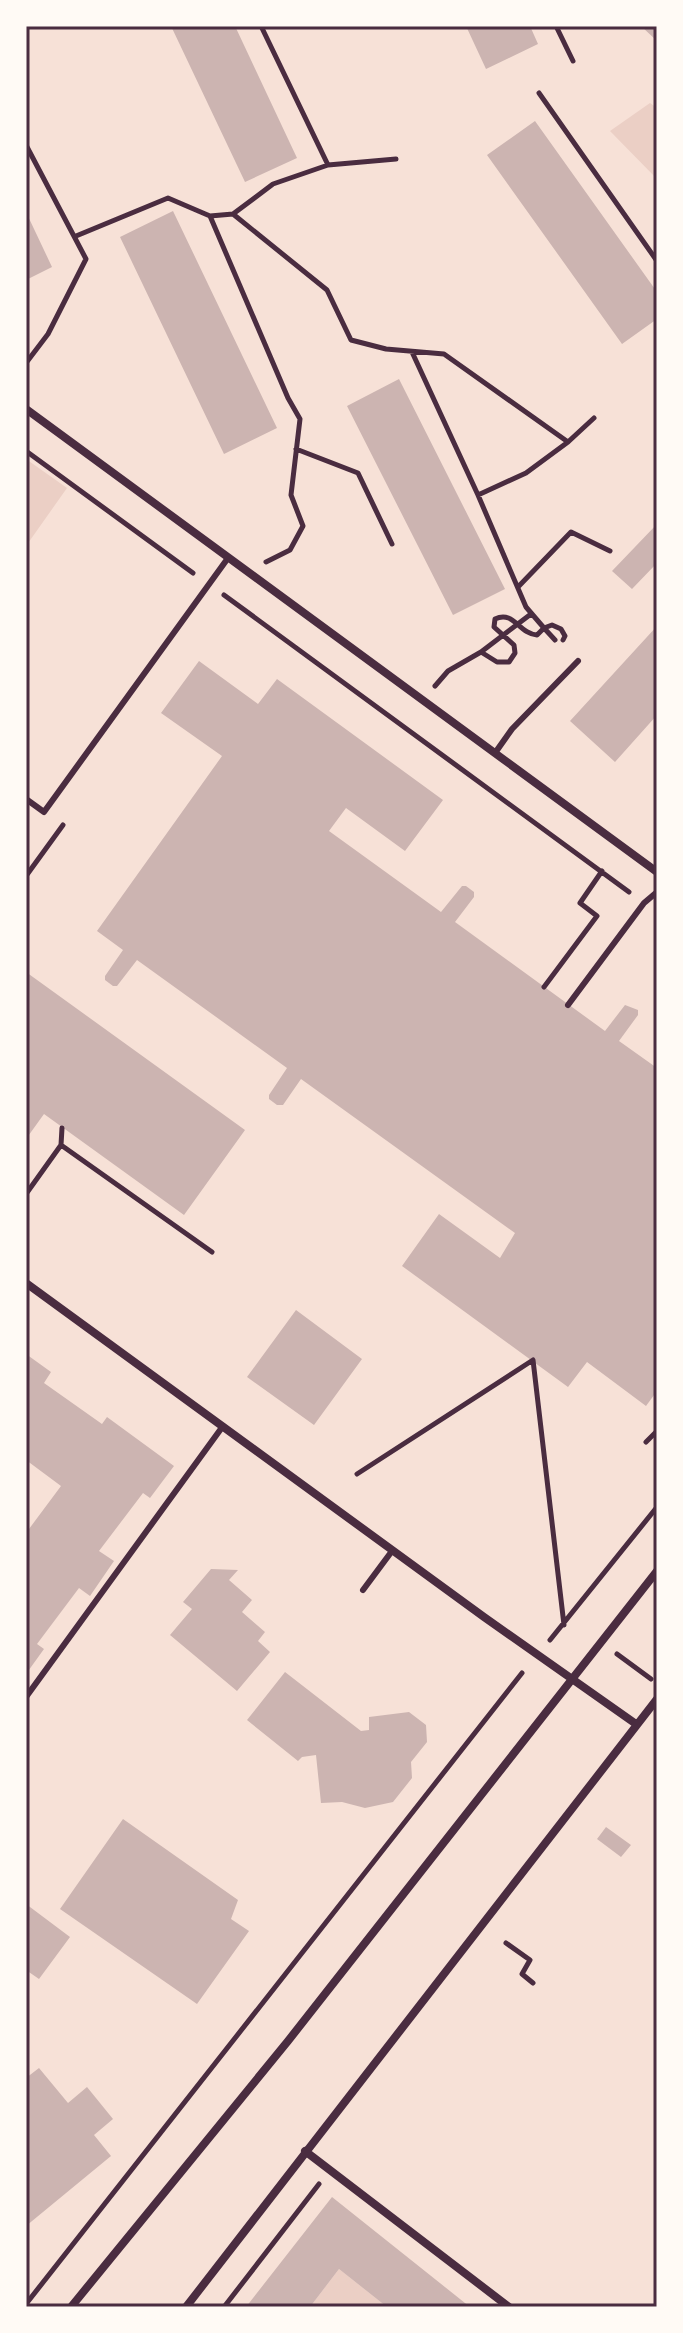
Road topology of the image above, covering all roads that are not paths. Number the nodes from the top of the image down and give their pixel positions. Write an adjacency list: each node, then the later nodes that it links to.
1 (26, 409): 2 (street)
2 (228, 558): 4 (street); 5 (lane)
3 (578, 661): 4 (lane)
4 (495, 753): 6 (street)
5 (26, 799)
6 (657, 872)
7 (657, 892): 8 (lane)
8 (568, 1005)
9 (26, 1283): 10 (street)
10 (223, 1426): 11 (street); 15 (lane)
11 (392, 1551): 13 (lane); 14 (street)
12 (657, 1571): 14 (street)
13 (363, 1590)
14 (572, 1679): 17 (street); 19 (street)
15 (26, 1697)
16 (657, 1699): 17 (street)
17 (636, 1724): 18 (street)
18 (305, 2151): 20 (street); 21 (street)
19 (71, 2307)
20 (186, 2307)
21 (509, 2307)

